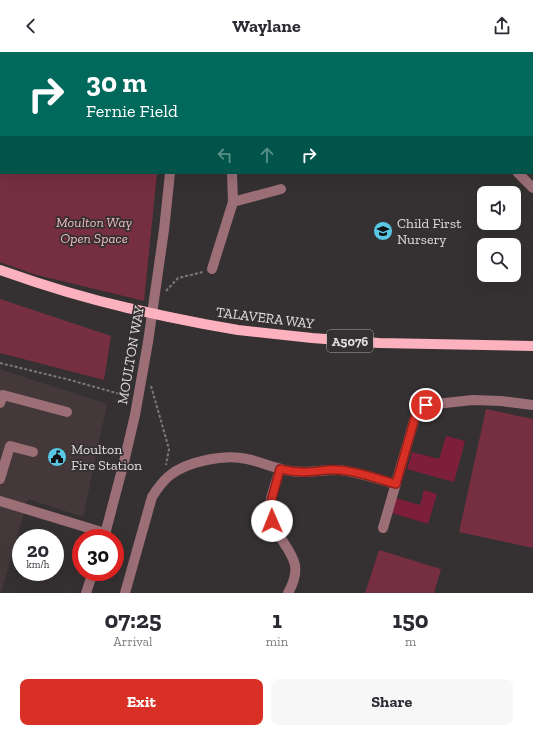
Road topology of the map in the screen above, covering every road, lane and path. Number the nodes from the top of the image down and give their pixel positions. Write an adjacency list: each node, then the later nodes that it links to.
1 (170, 174): 9 (street, MOULTON WAY)
2 (232, 174): 6 (street)
3 (519, 174): 4 (street)
4 (533, 188)
5 (280, 189): 6 (street)
6 (233, 202): 7 (street)
7 (212, 269): 9 (path)
8 (0, 270): 10 (main road, TALAVERA WAY / A5076, bridge)
9 (155, 300): 12 (street, MOULTON WAY)
10 (533, 346)
11 (0, 363): 13 (path)
12 (141, 383): 20 (path); 25 (street, MOULTON WAY)
13 (129, 388)
14 (0, 403): 16 (street)
15 (533, 405): 21 (street)
16 (66, 412)
17 (33, 452): 19 (street)
18 (280, 469): 20 (street); 21 (street); 29 (street)
19 (0, 479)
20 (160, 484): 28 (street)
21 (396, 484): 23 (street)
22 (0, 501): 24 (street)
23 (383, 528)
24 (86, 529)
25 (107, 529)
26 (90, 581): 27 (street)
27 (86, 593)
28 (125, 593)
29 (288, 593)

